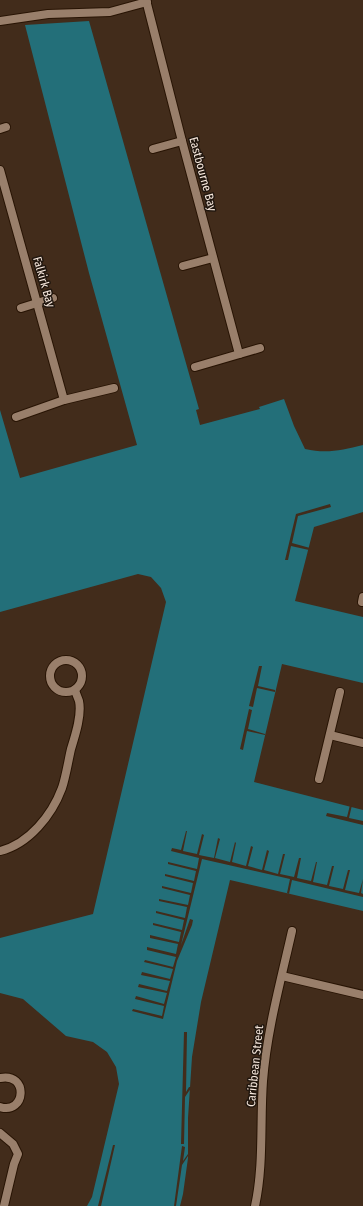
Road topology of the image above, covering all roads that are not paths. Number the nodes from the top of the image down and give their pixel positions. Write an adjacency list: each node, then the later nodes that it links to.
1 (147, 1): 2 (street); 3 (street, Eastbourne Bay)
2 (0, 21)
3 (182, 142): 4 (street); 6 (street, Eastbourne Bay)
4 (153, 149)
5 (0, 170): 9 (street, Falkirk Bay)
6 (213, 258): 7 (street); 12 (street, Eastbourne Bay)
7 (183, 266)
8 (53, 298): 9 (street)
9 (38, 303): 10 (street); 15 (street, Falkirk Bay)
10 (21, 308)
11 (260, 348): 12 (street)
12 (239, 354): 13 (street)
13 (195, 367)
14 (114, 388): 15 (street)
15 (64, 400): 16 (street)
16 (16, 417)
17 (75, 690): 17 (street); 22 (street)
18 (340, 692): 19 (street)
19 (330, 735): 20 (street); 21 (street)
20 (363, 743)
21 (319, 779)
22 (0, 851)
23 (292, 930): 24 (street, Caribbean Street)
24 (282, 976): 25 (street); 30 (street, Caribbean Street)
25 (363, 995)
26 (0, 1078): 27 (street)
27 (0, 1107)
28 (0, 1133): 29 (street)
29 (4, 1206)
30 (255, 1206)

